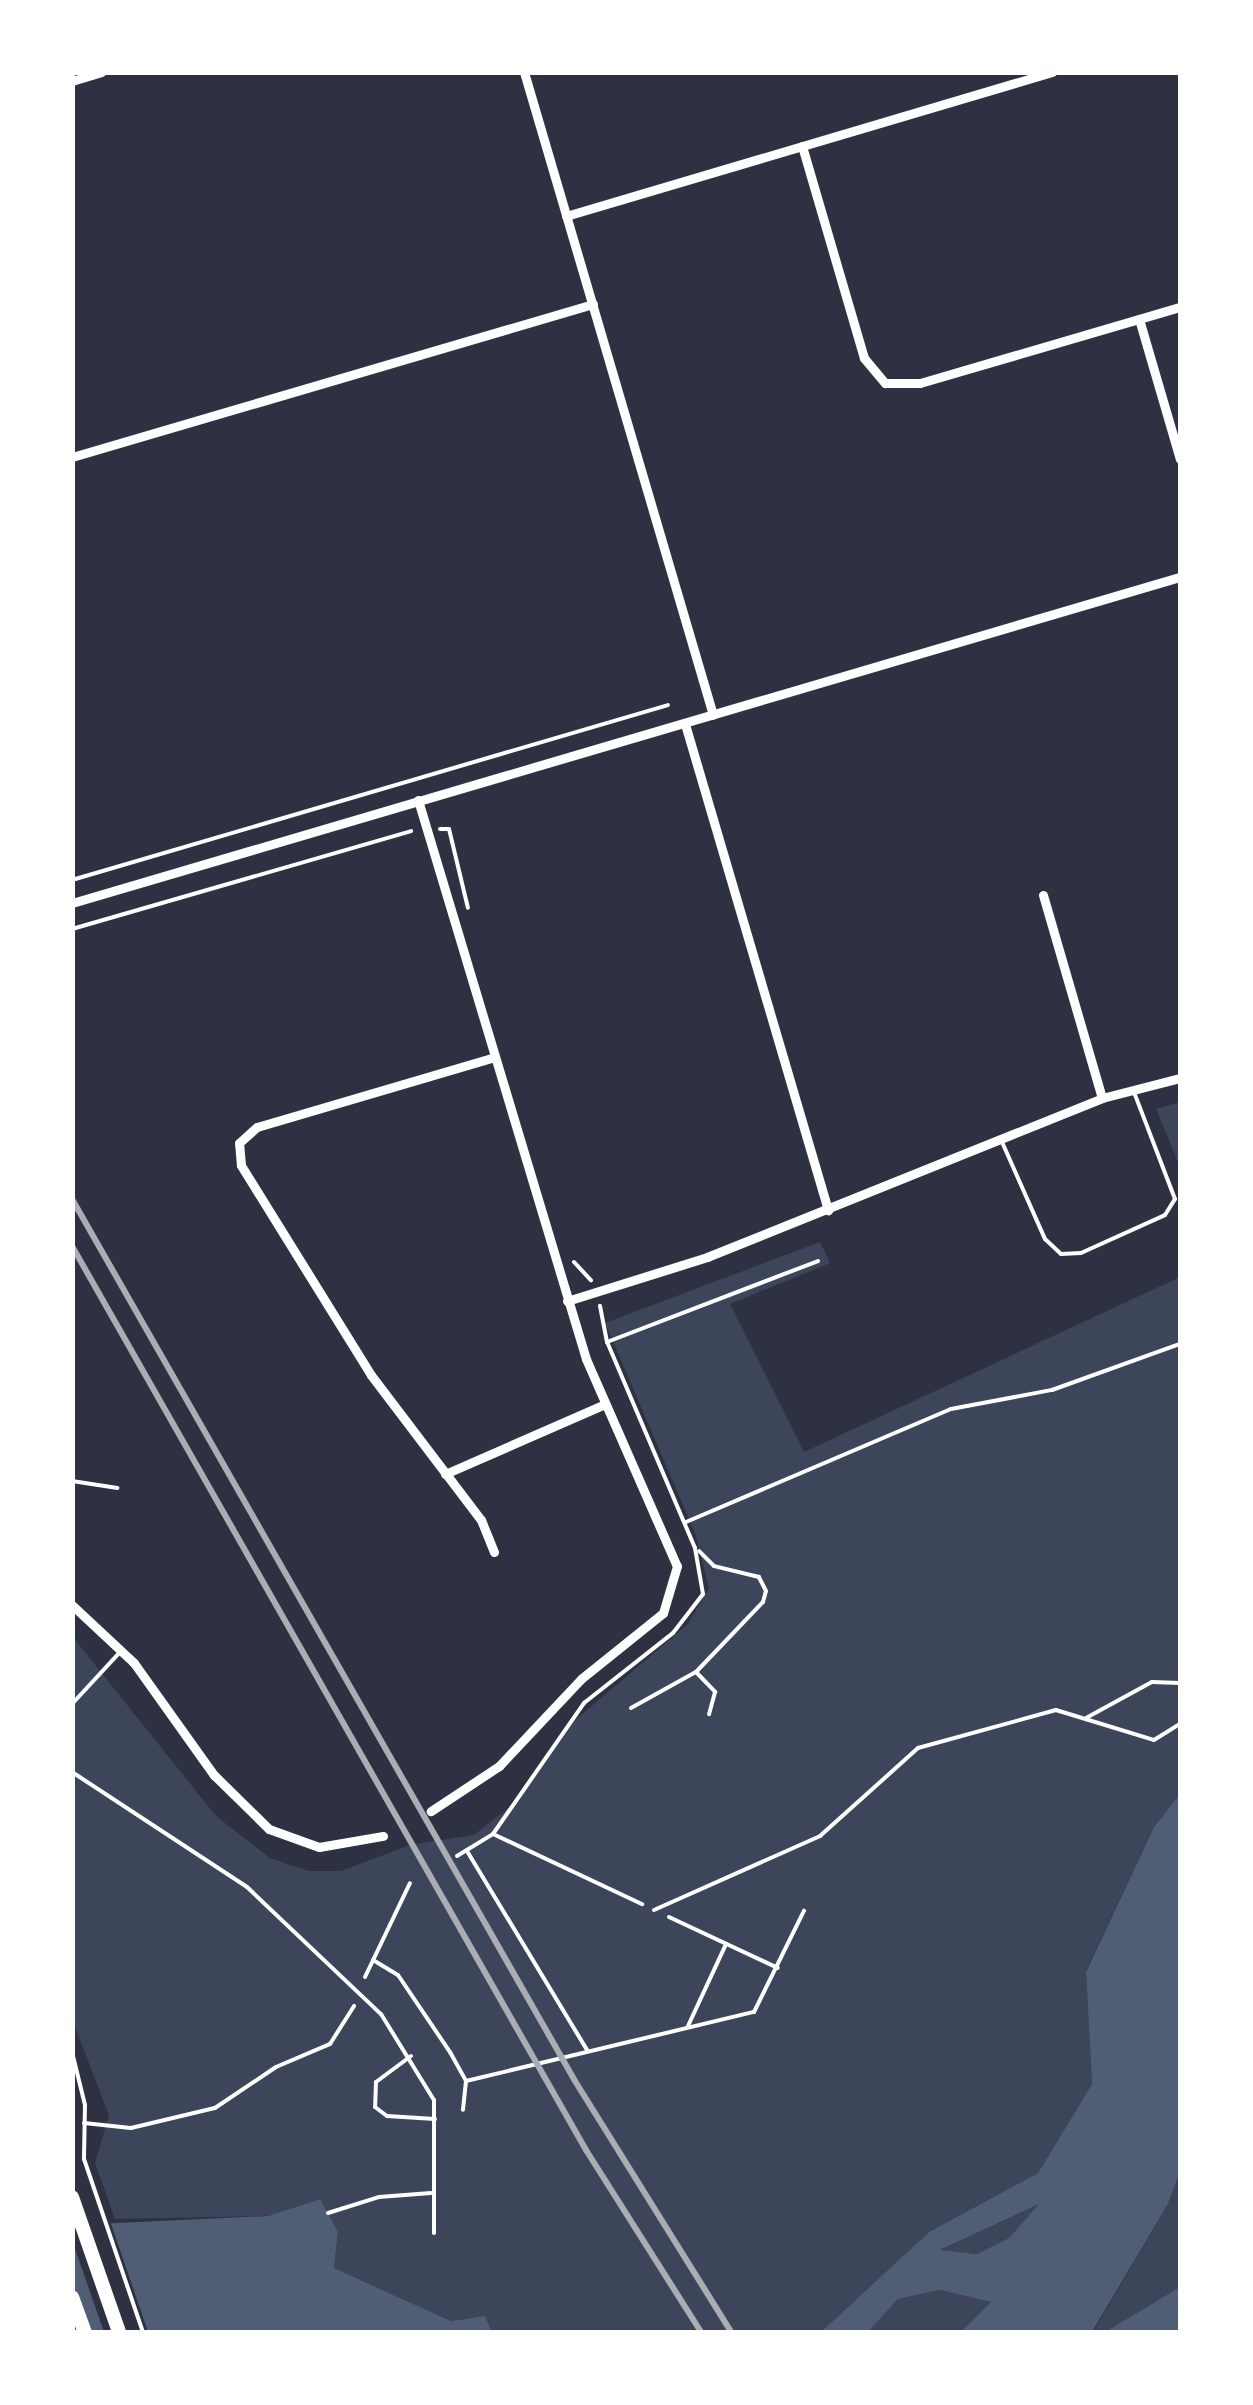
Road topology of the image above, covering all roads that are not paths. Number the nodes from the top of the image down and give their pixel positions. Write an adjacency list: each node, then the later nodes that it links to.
1 (102, 72): 4 (street)
2 (524, 72): 6 (street)
3 (1052, 72): 5 (street)
4 (72, 81)
5 (802, 146): 6 (street); 9 (street)
6 (566, 216): 7 (street)
7 (593, 304): 10 (street); 13 (street)
8 (1180, 307): 9 (street)
9 (1139, 319): 11 (street)
10 (72, 457)
11 (1180, 459)
12 (1180, 577): 13 (street)
13 (713, 716): 14 (street)
14 (685, 724): 15 (street); 23 (street)
15 (418, 800): 17 (street); 18 (street)
16 (1044, 895): 21 (street)
17 (72, 904)
18 (495, 1057): 24 (street); 26 (street)
19 (1180, 1078): 20 (street)
20 (1134, 1092): 21 (street); 22 (lane)
21 (1102, 1098): 22 (street)
22 (1001, 1140): 23 (street)
23 (828, 1210): 24 (street)
24 (567, 1301): 25 (street)
25 (605, 1404): 26 (street); 37 (street)
26 (446, 1474): 29 (street)
27 (72, 1481): 28 (lane)
28 (118, 1488)
29 (494, 1552)
30 (72, 1606): 31 (street)
31 (123, 1650): 33 (lane); 38 (street)
32 (1180, 1683): 34 (lane)
33 (72, 1704)
34 (1086, 1718): 35 (lane); 39 (lane)
35 (1180, 1724)
36 (72, 1772): 40 (lane)
37 (432, 1811)
38 (383, 1836)
39 (654, 1910)
40 (411, 2056): 41 (lane); 41 (lane)
41 (435, 2119): 42 (lane)
42 (431, 2193): 44 (lane); 45 (lane)
43 (72, 2197): 48 (highway)
44 (328, 2213)
45 (434, 2234)
46 (72, 2297): 47 (highway)
47 (85, 2332)
48 (120, 2332)

